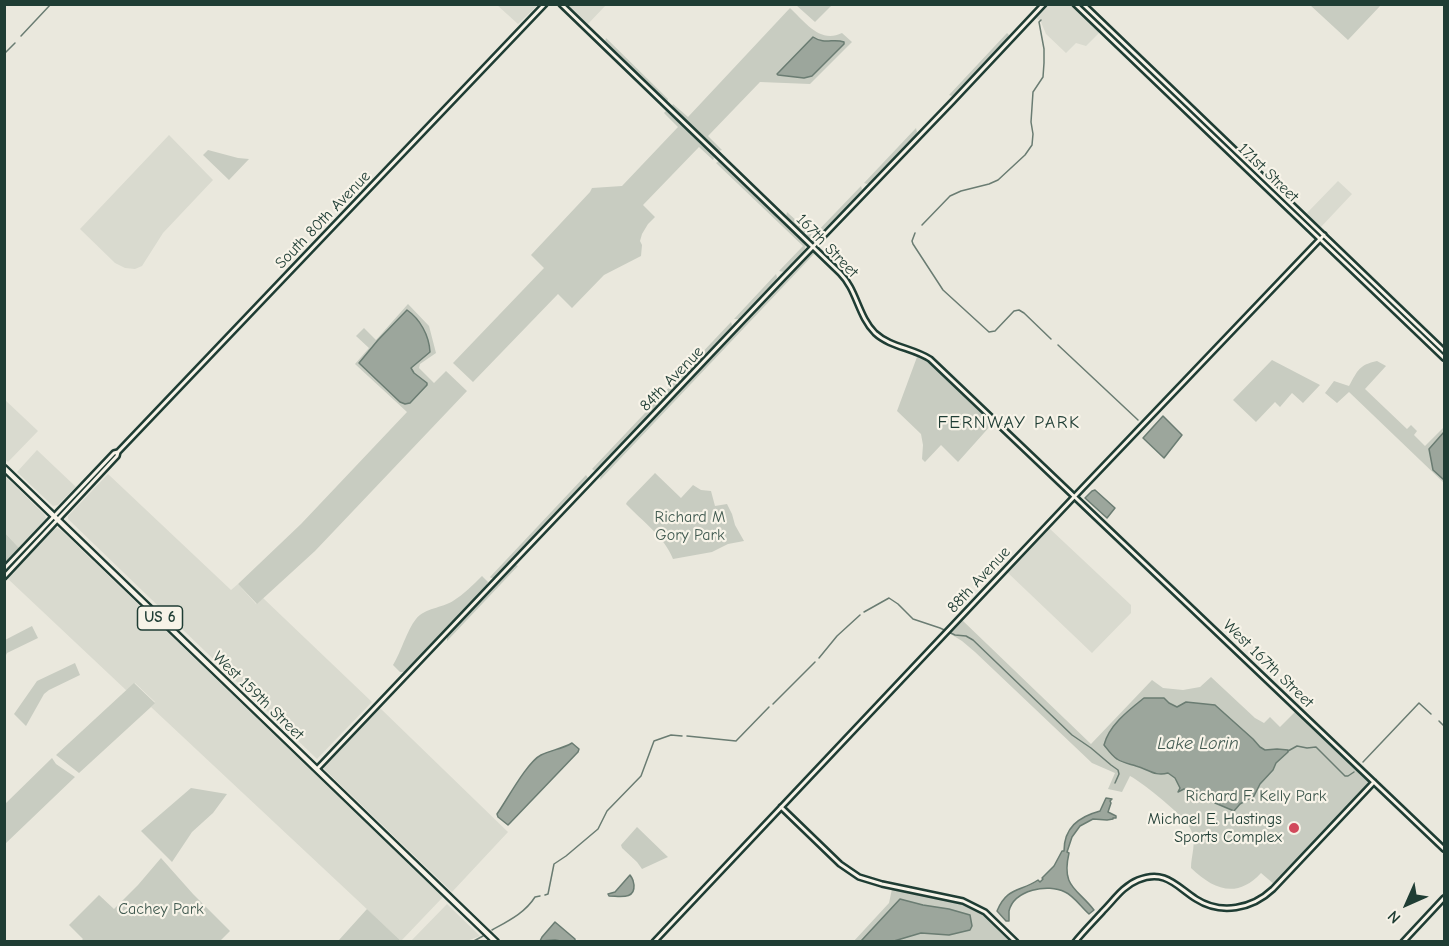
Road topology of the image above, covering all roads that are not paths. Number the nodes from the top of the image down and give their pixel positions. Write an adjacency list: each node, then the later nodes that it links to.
1 (545, 4): 13 (street, South 80th Avenue)
2 (561, 4): 8 (street, 167th Street)
3 (1044, 4): 8 (street, 84th Avenue)
4 (1075, 4): 7 (street, 171st Street)
5 (1083, 4): 6 (street, 171st Street)
6 (1324, 236): 7 (street, 88th Avenue); 9 (street, 171st Street)
7 (1320, 239): 10 (street, 171st Street); 12 (street, 88th Avenue)
8 (813, 247): 12 (street, 167th Street); 16 (street, 84th Avenue)
9 (1444, 351)
10 (1444, 358)
11 (4, 468): 13 (main road, West 159th Street / US 6)
12 (1074, 497): 17 (street, West 167th Street); 18 (street, 88th Avenue)
13 (56, 517): 14 (street, South 80th Avenue); 15 (street, South 80th Avenue); 16 (main road, West 159th Street / US 6)
14 (4, 569)
15 (4, 577)
16 (317, 769): 21 (main road, West 159th Street / US 6)
17 (1374, 782): 19 (street, West 167th Street); 24 (street)
18 (781, 807): 22 (street, 88th Avenue); 23 (street)
19 (1444, 849)
20 (1444, 898): 25 (street)
21 (496, 942)
22 (654, 942)
23 (1016, 942)
24 (1075, 942)
25 (1403, 942)

